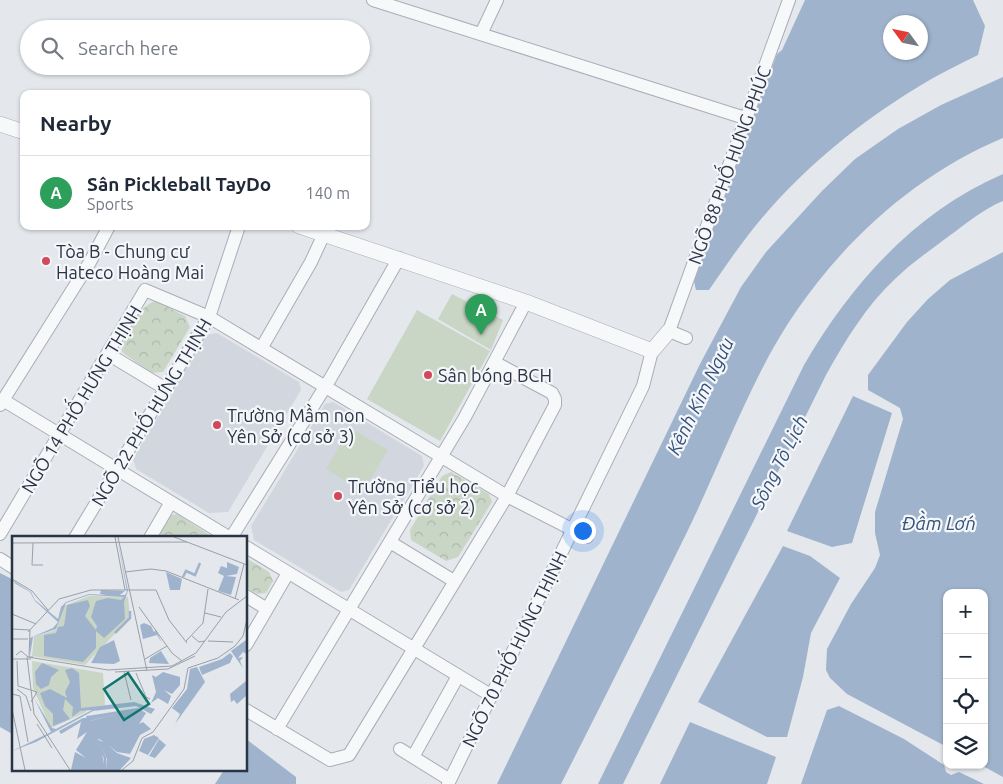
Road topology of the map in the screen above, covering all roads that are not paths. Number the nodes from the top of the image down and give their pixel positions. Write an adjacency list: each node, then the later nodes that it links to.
1 (372, 0): 4 (street)
2 (497, 0): 5 (street)
3 (789, 0): 6 (street, NGÕ 88 PHỐ HƯNG PHÚC)
4 (392, 3): 5 (street)
5 (481, 34): 6 (street)
6 (745, 118): 16 (street, NGÕ 88 PHỐ HƯNG PHÚC)
7 (0, 124): 8 (street)
8 (20, 131)
9 (107, 230): 24 (street)
10 (238, 230): 15 (street, NGÕ 22 PHỐ HƯNG THỊNH)
11 (312, 230): 12 (street)
12 (324, 234): 13 (street); 18 (street)
13 (399, 258): 14 (street); 22 (street)
14 (526, 302): 19 (street); 21 (street)
15 (209, 317): 18 (street); 20 (street, NGÕ 14 PHỐ HƯNG THỊNH); 23 (street, NGÕ 22 PHỐ HƯNG THỊNH)
16 (670, 331): 17 (street); 19 (street)
17 (686, 338)
18 (262, 348): 22 (street)
19 (652, 350): 30 (street, NGÕ 70 PHỐ HƯNG THỊNH)
20 (108, 354): 23 (street); 25 (street, NGÕ 14 PHỐ HƯNG THỊNH)
21 (494, 362): 26 (street); 28 (street)
22 (326, 386): 26 (street); 35 (street)
23 (166, 389): 27 (street, NGÕ 22 PHỐ HƯNG THỊNH)
24 (2, 403): 25 (street)
25 (60, 435): 27 (street); 31 (street, NGÕ 14 PHỐ HƯNG THỊNH)
26 (442, 456): 28 (street); 37 (street)
27 (117, 469): 29 (street); 32 (street, NGÕ 22 PHỐ HƯNG THỊNH)
28 (507, 496): 30 (street); 42 (street)
29 (171, 502): 33 (street); 34 (street)
30 (572, 531): 36 (street); 49 (street, NGÕ 70 PHỐ HƯNG THỊNH)
31 (0, 534)
32 (76, 536)
33 (151, 536)
34 (228, 536)
35 (232, 536)
36 (587, 537)
37 (390, 542): 42 (street); 45 (street)
38 (248, 549): 41 (street)
39 (0, 559): 40 (street)
40 (12, 567)
41 (288, 573): 44 (street); 45 (street)
42 (454, 580): 47 (street)
43 (248, 597): 44 (street)
44 (267, 609): 46 (street)
45 (349, 610): 47 (street); 51 (street)
46 (248, 642)
47 (413, 648): 48 (street); 51 (street)
48 (458, 676): 49 (street); 53 (street)
49 (492, 696): 54 (street, NGÕ 70 PHỐ HƯNG THỊNH)
50 (248, 711): 51 (street)
51 (277, 729)
52 (400, 749): 53 (street)
53 (413, 757): 54 (street)
54 (449, 782)

